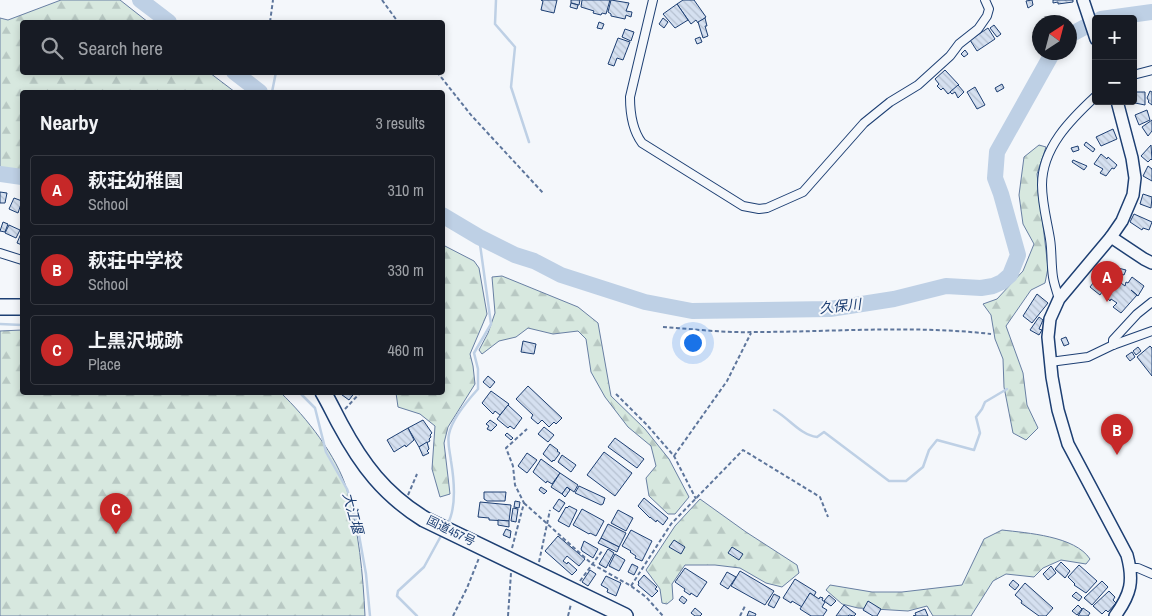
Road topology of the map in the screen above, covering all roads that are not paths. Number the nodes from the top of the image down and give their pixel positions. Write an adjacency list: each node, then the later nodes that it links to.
1 (653, 0): 2 (street)
2 (985, 0)
3 (1084, 4): 4 (street)
4 (1092, 27)
5 (1152, 70): 6 (street)
6 (1137, 74)
7 (1092, 100): 13 (street)
8 (1117, 105): 9 (street)
9 (1110, 237): 12 (street); 13 (street)
10 (0, 253): 11 (street)
11 (20, 259)
12 (1152, 263)
13 (1059, 299): 19 (street)
14 (1152, 302): 18 (street)
15 (0, 307): 16 (highway)
16 (20, 307)
17 (1152, 331): 18 (street)
18 (1112, 345): 19 (street)
19 (1050, 362): 21 (street)
20 (325, 395): 23 (highway, 国道457号)
21 (1130, 568): 22 (street); 24 (street)
22 (1152, 574)
23 (625, 616)
24 (1115, 616)

